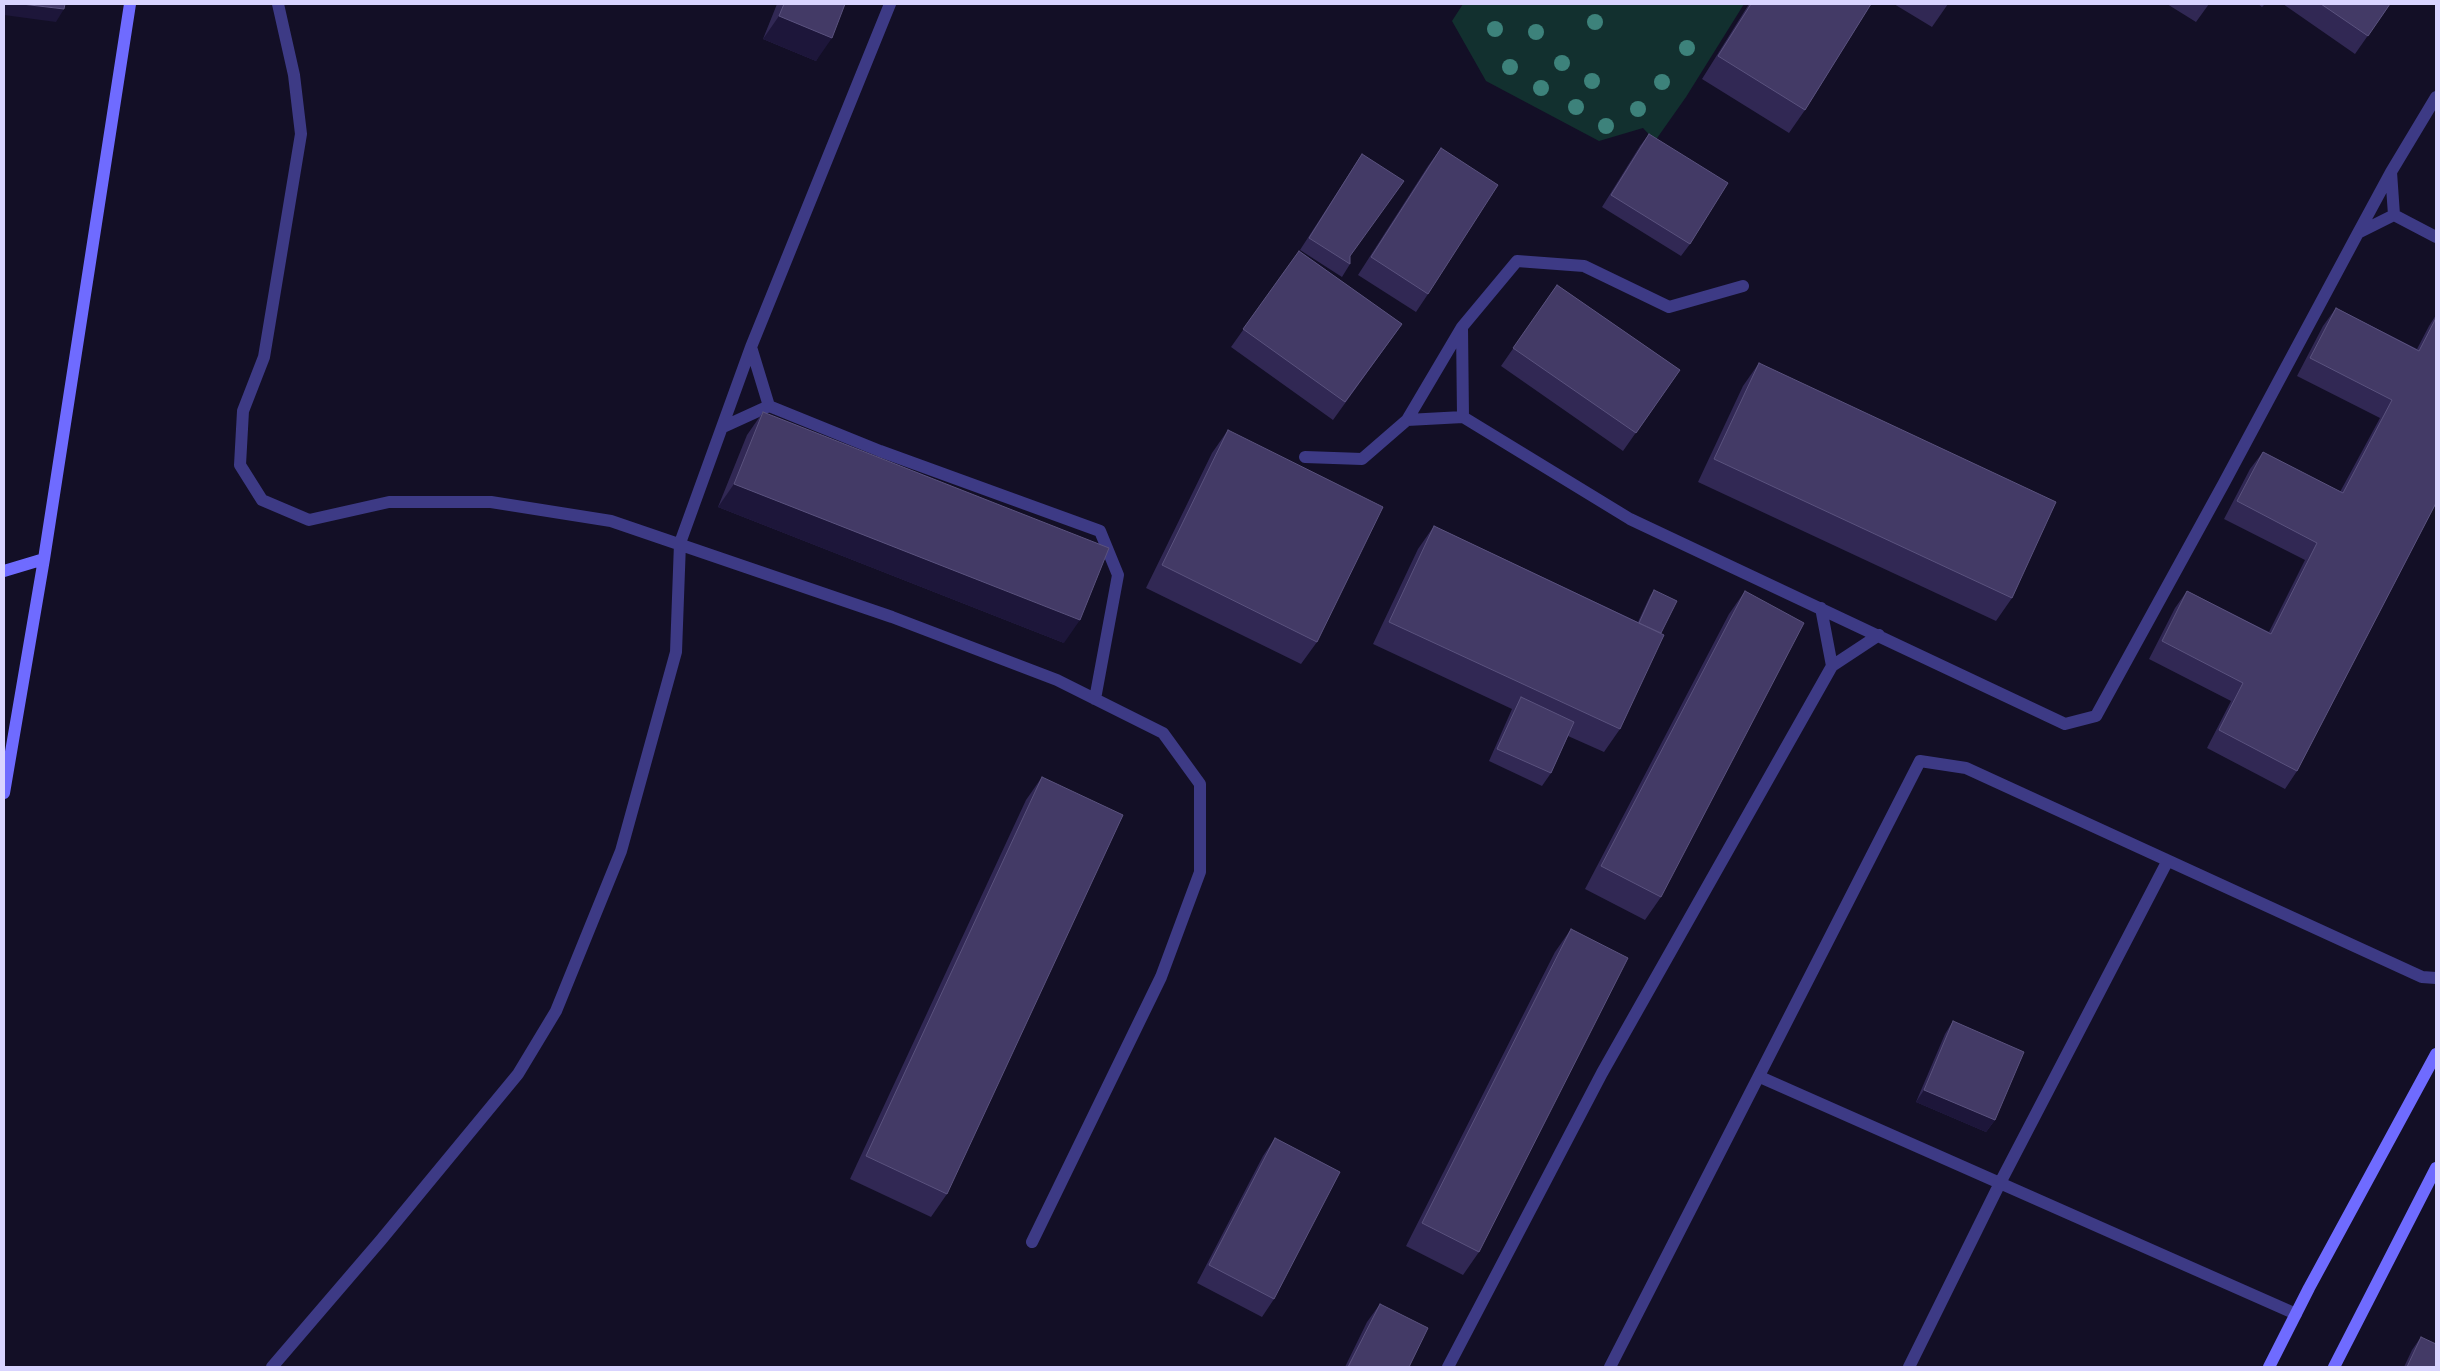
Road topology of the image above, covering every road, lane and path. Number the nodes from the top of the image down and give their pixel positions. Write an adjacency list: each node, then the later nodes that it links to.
1 (130, 4): 18 (street)
2 (278, 4): 17 (street)
3 (890, 4): 11 (street)
4 (2436, 96): 5 (street)
5 (2390, 172): 6 (street); 7 (street)
6 (2394, 214): 7 (street); 8 (street)
7 (2358, 233): 21 (street)
8 (2436, 236)
9 (1743, 286): 10 (street)
10 (1462, 327): 13 (street); 14 (street)
11 (751, 347): 12 (street); 15 (street)
12 (770, 406): 15 (street); 23 (street)
13 (1463, 417): 14 (street); 20 (street)
14 (1407, 420): 16 (street)
15 (723, 427): 17 (street)
16 (1305, 457)
17 (680, 543): 23 (street); 33 (street)
18 (44, 559): 19 (street); 24 (street)
19 (4, 571)
20 (1821, 608): 21 (street); 22 (street)
21 (1878, 635): 22 (street)
22 (1832, 666): 34 (street)
23 (1095, 699): 31 (street)
24 (4, 793)
25 (2167, 862): 26 (street); 28 (street); 30 (street)
26 (2436, 978)
27 (2436, 1054): 32 (street)
28 (1760, 1077): 30 (street); 35 (street)
29 (2436, 1168): 38 (street)
30 (2000, 1183): 32 (street); 36 (street)
31 (1032, 1242)
32 (2296, 1314): 37 (street)
33 (272, 1367)
34 (1448, 1367)
35 (1610, 1367)
36 (1909, 1367)
37 (2269, 1367)
38 (2334, 1367)

